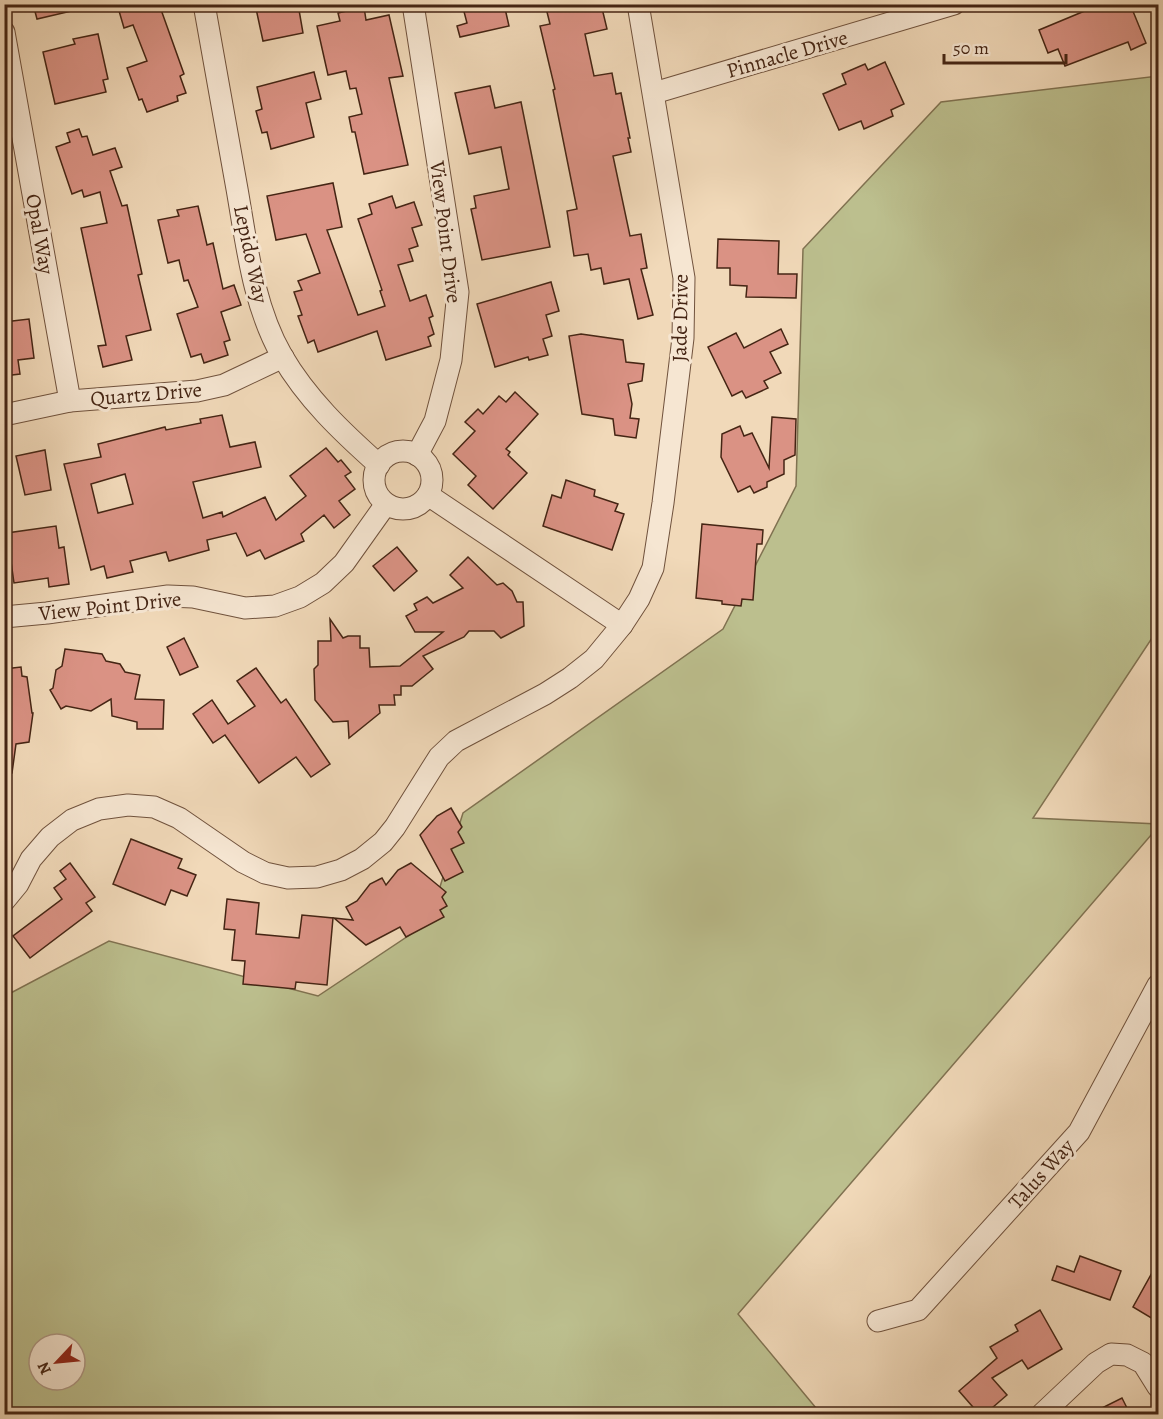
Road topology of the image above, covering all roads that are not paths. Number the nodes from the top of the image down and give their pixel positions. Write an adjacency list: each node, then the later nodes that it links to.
1 (204, 4): 7 (street, Lepido Way)
2 (413, 4): 10 (street, View Point Drive)
3 (638, 4): 6 (street, Jade Drive)
4 (940, 6): 6 (street, Pinnacle Drive)
5 (4, 32): 8 (street, Opal Way)
6 (654, 93): 15 (street, Jade Drive)
7 (283, 357): 8 (street, Quartz Drive); 11 (street, Lepido Way)
8 (70, 401): 9 (street, Quartz Drive)
9 (4, 415)
10 (417, 455): 11 (street); 12 (street)
11 (379, 465): 13 (street)
12 (428, 495): 13 (street); 15 (street)
13 (386, 504): 14 (street, View Point Drive)
14 (4, 616)
15 (622, 625): 16 (street, Jade Drive)
16 (4, 901)
17 (1158, 988): 18 (street, Talus Way)
18 (878, 1322)
19 (1158, 1387): 20 (street)
20 (1042, 1414)

